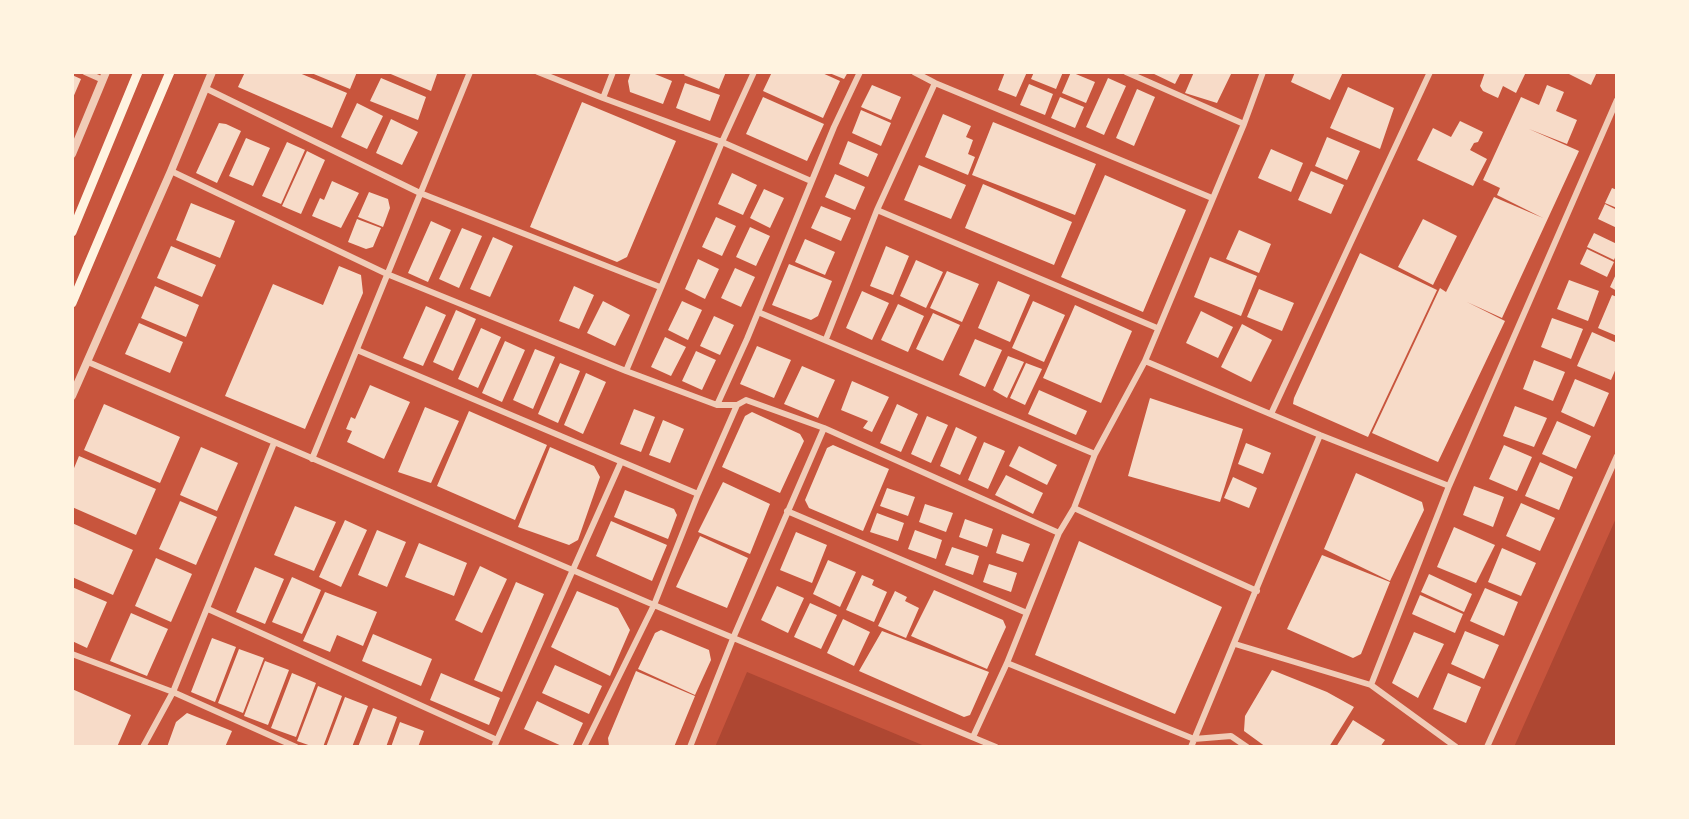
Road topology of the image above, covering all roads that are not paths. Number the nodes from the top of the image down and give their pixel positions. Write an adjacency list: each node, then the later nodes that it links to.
1 (85, 72): 14 (street)
2 (138, 72): 27 (main road)
3 (170, 72): 30 (main road)
4 (212, 72): 16 (street)
5 (470, 72): 24 (street)
6 (538, 72): 17 (street)
7 (613, 72): 17 (street)
8 (754, 72): 20 (street)
9 (860, 72): 23 (street)
10 (914, 72): 15 (street)
11 (1126, 72): 19 (street)
12 (1263, 72): 19 (street)
13 (1430, 72): 41 (street)
14 (104, 76): 21 (street)
15 (935, 83): 25 (street); 26 (street)
16 (205, 88): 22 (street); 24 (street)
17 (603, 98): 20 (street)
18 (1617, 100): 49 (street)
19 (1244, 124): 25 (street)
20 (722, 142): 23 (street); 29 (street)
21 (73, 150)
22 (171, 171): 28 (street); 36 (street)
23 (811, 181): 31 (street)
24 (420, 193): 28 (street); 29 (street)
25 (1212, 198): 32 (street)
26 (877, 210): 32 (street); 33 (street)
27 (72, 232)
28 (387, 274): 34 (street); 37 (street)
29 (660, 287): 37 (street)
30 (72, 303)
31 (758, 312): 33 (street); 39 (street)
32 (1157, 328): 35 (street)
33 (826, 339): 45 (street)
34 (357, 350): 47 (street); 48 (street)
35 (1144, 361): 41 (street); 45 (street)
36 (88, 362): 38 (street); 44 (street)
37 (626, 371): 39 (street)
38 (72, 396)
39 (717, 405): 40 (street)
40 (737, 405): 42 (street); 50 (street)
41 (1271, 414): 43 (street)
42 (824, 428): 52 (street); 53 (street)
43 (1320, 435): 49 (street); 55 (street)
44 (274, 443): 47 (street); 57 (street)
45 (1095, 454): 51 (street)
46 (1617, 456): 76 (street)
47 (312, 459): 54 (street)
48 (621, 462): 50 (street); 54 (street)
49 (1448, 486): 63 (street)
50 (698, 494): 56 (street)
51 (1074, 508): 53 (street); 55 (street)
52 (787, 511): 58 (street); 59 (street)
53 (1059, 533): 58 (street)
54 (572, 568): 56 (street); 67 (street)
55 (1257, 591): 60 (street)
56 (654, 605): 59 (street); 68 (street)
57 (208, 609): 64 (street); 67 (street)
58 (1027, 613): 62 (street)
59 (734, 636): 65 (street); 71 (street)
60 (1235, 644): 63 (street); 66 (street)
61 (72, 654): 64 (street)
62 (1007, 663): 65 (street); 66 (street)
63 (1371, 685): 75 (street)
64 (173, 692): 69 (street); 70 (street)
65 (973, 737): 72 (street)
66 (1194, 739): 73 (street); 74 (street)
67 (496, 744)
68 (587, 746)
69 (143, 747)
70 (296, 747)
71 (690, 747)
72 (996, 747)
73 (1191, 747)
74 (1247, 747)
75 (1456, 747)
76 (1487, 747)

